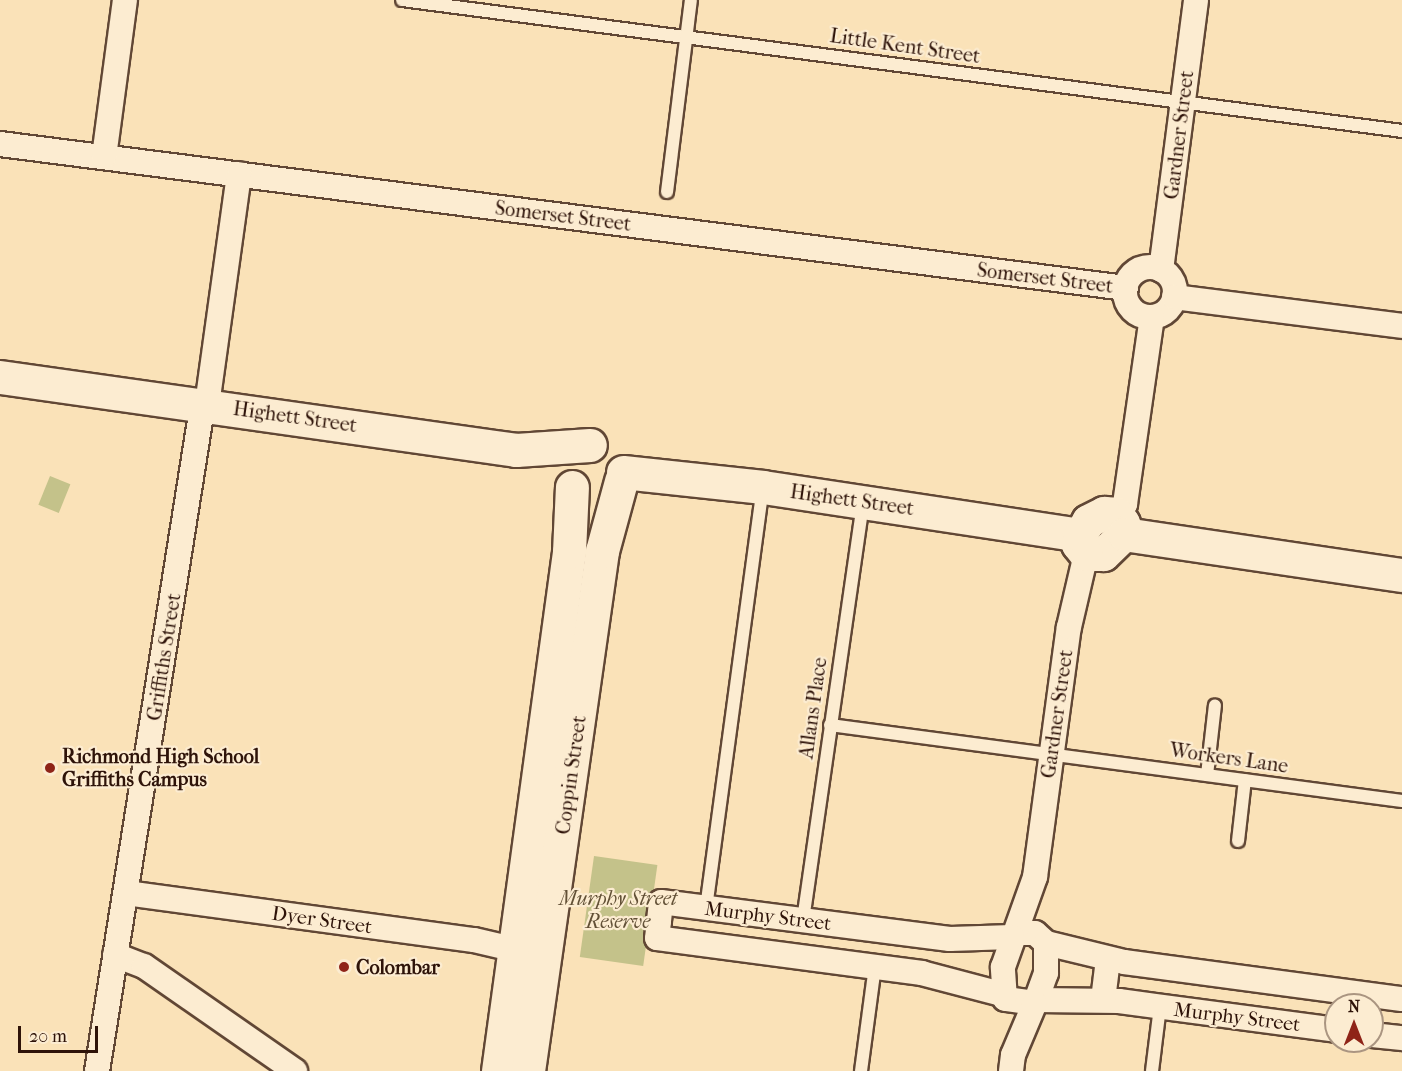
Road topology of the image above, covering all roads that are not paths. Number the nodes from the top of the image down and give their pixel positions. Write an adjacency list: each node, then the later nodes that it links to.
1 (125, 0): 9 (street)
2 (402, 0): 5 (lane, Little Kent Street)
3 (691, 0): 5 (lane)
4 (1196, 0): 6 (street, Gardner Street)
5 (687, 36): 6 (lane, Little Kent Street); 11 (lane)
6 (1183, 103): 7 (lane, Little Kent Street); 12 (street, Gardner Street)
7 (1402, 132)
8 (0, 144): 9 (street, Somerset Street)
9 (104, 157): 10 (street, Somerset Street)
10 (238, 174): 13 (street, Somerset Street); 19 (street, Griffiths Street)
11 (667, 192)
12 (1161, 270): 13 (street); 14 (street)
13 (1126, 288): 15 (street)
14 (1174, 297): 15 (street); 16 (street)
15 (1152, 317): 25 (street)
16 (1402, 326)
17 (0, 377): 19 (street, Highett Street)
18 (0, 394): 19 (street, Highett Street)
19 (204, 413): 20 (street, Highett Street); 22 (street, Highett Street); 36 (street, Griffiths Street)
20 (590, 445): 21 (street); 22 (street)
21 (622, 477): 22 (street); 23 (street, Highett Street); 59 (street, Coppin Street)
22 (571, 485): 42 (street, Coppin Street)
23 (763, 487): 24 (street, Highett Street); 37 (lane)
24 (863, 501): 26 (street, Highett Street); 29 (lane, Allans Place)
25 (1120, 524): 26 (street); 27 (street)
26 (1083, 544): 30 (street, Gardner Street)
27 (1402, 575)
28 (1215, 705): 31 (lane)
29 (830, 725): 30 (lane, Workers Lane); 38 (lane, Allans Place)
30 (1052, 755): 31 (lane, Workers Lane); 35 (street, Gardner Street)
31 (1207, 775): 32 (lane, Workers Lane)
32 (1245, 780): 33 (lane, Workers Lane); 34 (lane)
33 (1402, 801)
34 (1238, 841)
35 (1035, 877): 39 (street, Gardner Street); 41 (street, Gardner Street)
36 (126, 893): 42 (street, Dyer Street); 43 (street, Griffiths Street)
37 (706, 908): 38 (street, Murphy Street); 45 (street, Murphy Street)
38 (803, 920): 40 (street, Murphy Street)
39 (1015, 935): 40 (street, Murphy Street); 41 (street, Murphy Street); 47 (street, Gardner Street)
40 (944, 938): 46 (street)
41 (1045, 941): 44 (street, Murphy Street); 50 (street, Gardner Street)
42 (517, 950): 58 (street, Coppin Street)
43 (115, 955): 56 (street, Griffiths Street); 57 (street)
44 (1108, 959): 48 (street, Murphy Street); 49 (street)
45 (875, 966): 46 (street, Murphy Street); 60 (lane)
46 (939, 976): 47 (street, Murphy Street)
47 (1005, 997): 50 (street, Murphy Street); 55 (street)
48 (1402, 999)
49 (1103, 1000): 50 (street, Murphy Street); 51 (street, Murphy Street)
50 (1036, 1002): 55 (street)
51 (1160, 1007): 52 (street, Murphy Street); 61 (lane)
52 (1324, 1028)
53 (1384, 1036): 54 (street)
54 (1402, 1038)
55 (1012, 1063)
56 (97, 1071)
57 (294, 1071)
58 (498, 1071)
59 (528, 1071)
60 (861, 1071)
61 (1152, 1071)

